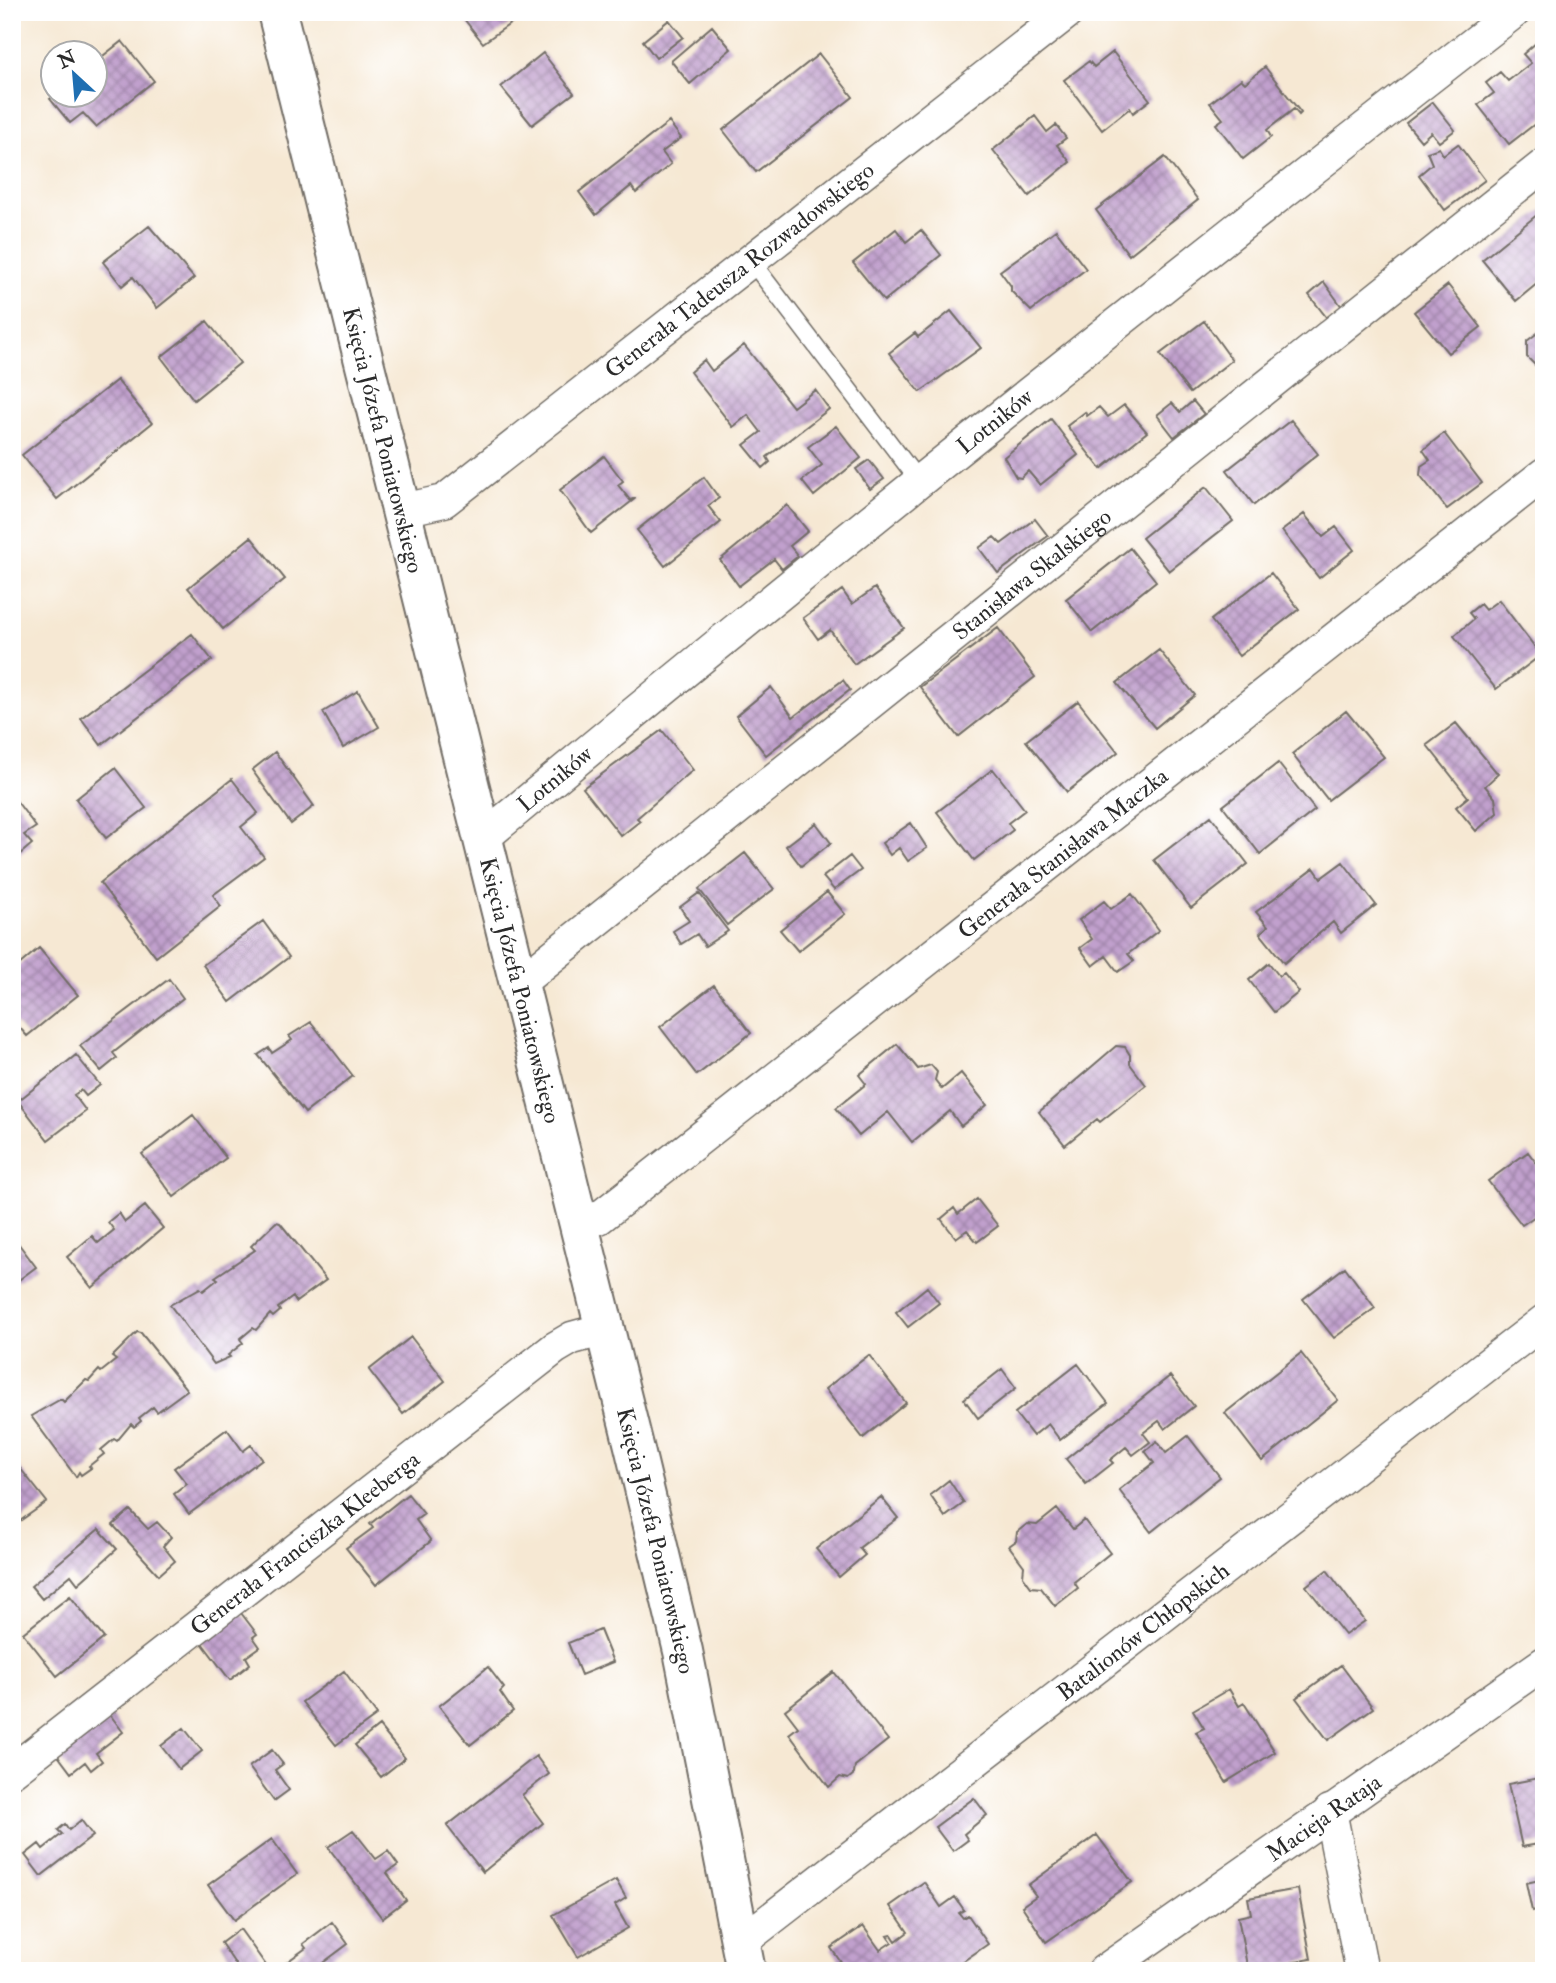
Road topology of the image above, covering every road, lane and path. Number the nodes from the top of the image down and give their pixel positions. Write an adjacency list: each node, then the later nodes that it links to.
1 (277, 12): 8 (street, Księcia Józefa Poniatowskiego)
2 (1068, 12): 5 (street, Generała Tadeusza Rozwadowskiego)
3 (1514, 12): 7 (street, Lotników)
4 (1544, 165): 10 (street, Stanisława Skalskiego)
5 (752, 262): 7 (lane); 8 (street, Generała Tadeusza Rozwadowskiego)
6 (1544, 474): 11 (street, Generała Stanisława Maczka)
7 (918, 480): 9 (street, Lotników)
8 (402, 510): 9 (street, Księcia Józefa Poniatowskiego)
9 (483, 838): 10 (street, Księcia Józefa Poniatowskiego)
10 (519, 983): 11 (street, Księcia Józefa Poniatowskiego)
11 (578, 1224): 13 (street, Księcia Józefa Poniatowskiego)
12 (1544, 1321): 17 (street, Batalionów Chłopskich)
13 (605, 1329): 15 (street, Generała Franciszka Kleeberga); 17 (street, Księcia Józefa Poniatowskiego)
14 (1544, 1664): 16 (street, Macieja Rataja)
15 (12, 1772)
16 (1330, 1811): 18 (street, Macieja Rataja); 19 (street)
17 (744, 1956)
18 (1104, 1971)
19 (1362, 1971)

